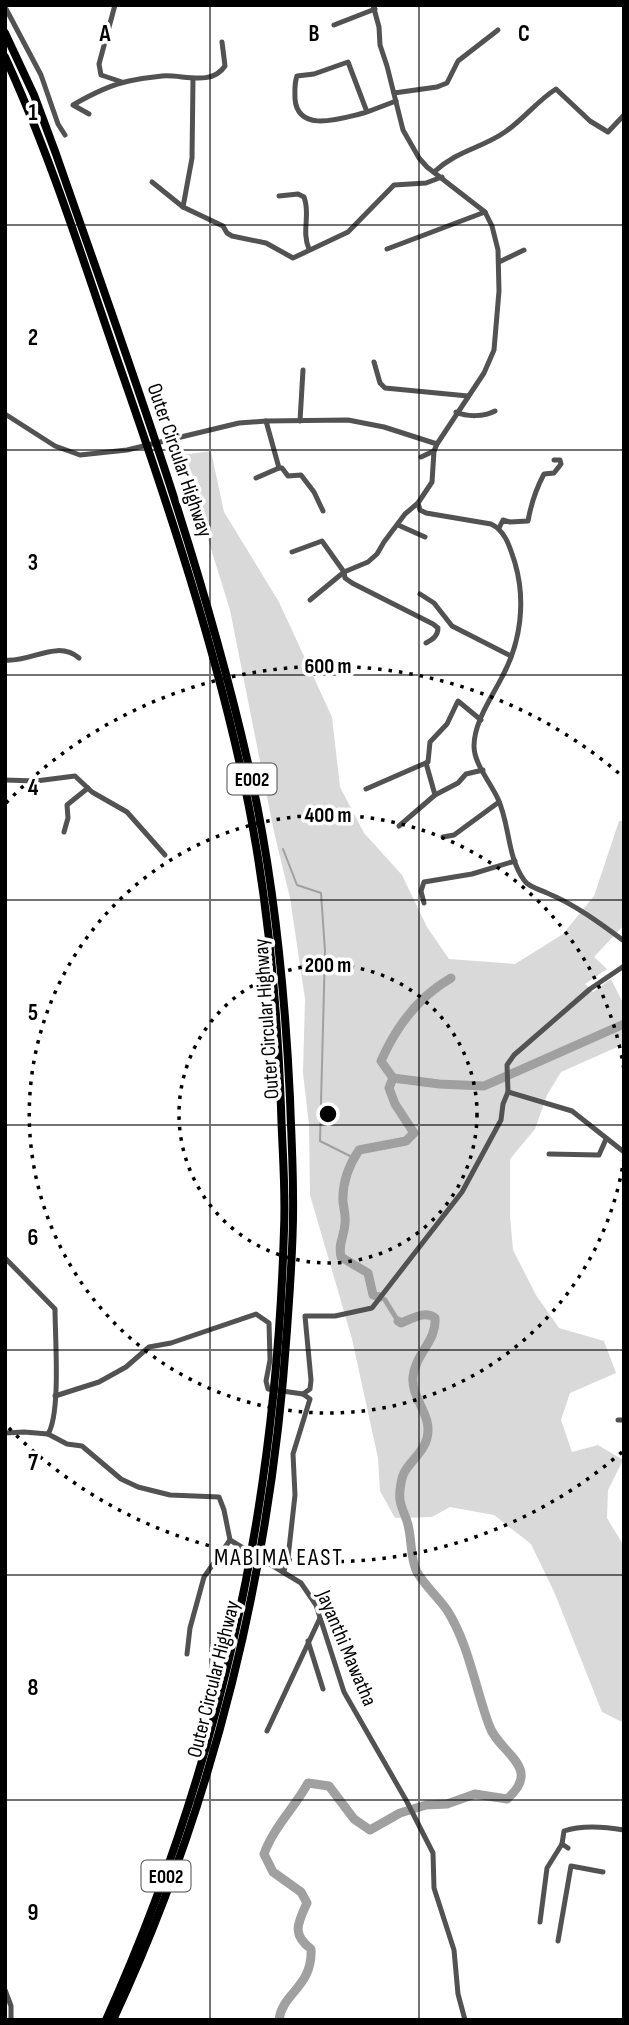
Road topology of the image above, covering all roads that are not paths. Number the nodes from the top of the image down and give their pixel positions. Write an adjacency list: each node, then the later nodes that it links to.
1 (115, 5): 10 (street)
2 (374, 7): 4 (street); 11 (street)
3 (5, 8): 16 (street)
4 (334, 25)
5 (498, 30): 11 (street)
6 (5, 33): 79 (highway, Outer Circular Highway / E002)
7 (222, 42): 9 (street)
8 (5, 57): 79 (highway, Outer Circular Highway / E002)
9 (193, 79): 10 (street); 21 (street)
10 (128, 81): 14 (street)
11 (394, 93): 12 (street)
12 (396, 101): 13 (street); 17 (street)
13 (367, 112): 13 (street)
14 (89, 114)
15 (623, 118): 17 (street)
16 (65, 135)
17 (434, 172): 18 (street)
18 (442, 177): 22 (street); 24 (street)
19 (152, 181): 21 (street)
20 (279, 196): 24 (street)
21 (183, 207): 24 (street)
22 (485, 212): 23 (street); 26 (street)
23 (387, 248)
24 (309, 249)
25 (524, 250): 26 (street)
26 (499, 262): 29 (street)
27 (374, 362): 29 (street)
28 (303, 370): 34 (street)
29 (468, 396): 31 (street)
30 (495, 411): 31 (street)
31 (456, 412): 35 (street)
32 (5, 414): 33 (street)
33 (266, 421): 34 (street); 39 (street)
34 (300, 421): 35 (street)
35 (437, 444): 36 (street)
36 (434, 451): 37 (street); 41 (street)
37 (421, 457)
38 (554, 460): 44 (street)
39 (279, 468): 40 (street); 42 (street)
40 (256, 478)
41 (418, 503): 43 (street); 44 (street)
42 (323, 511)
43 (398, 525): 45 (street); 47 (street)
44 (499, 528): 51 (street)
45 (425, 537)
46 (292, 552): 47 (street)
47 (344, 572): 49 (street); 50 (street)
48 (420, 594): 51 (street)
49 (310, 600)
50 (426, 643)
51 (511, 656): 54 (street)
52 (79, 658): 53 (street)
53 (5, 660)
54 (481, 720): 55 (street); 56 (street)
55 (426, 763): 59 (street); 60 (street)
56 (483, 770): 60 (street); 61 (street)
57 (5, 780): 58 (street)
58 (88, 788): 63 (street); 65 (street)
59 (366, 789)
60 (435, 794): 62 (street)
61 (499, 802): 64 (street); 66 (street)
62 (399, 826)
63 (64, 832)
64 (443, 837)
65 (165, 855)
66 (515, 861): 67 (street); 68 (street)
67 (424, 903)
68 (624, 941)
69 (624, 966): 70 (street)
70 (507, 1090): 71 (street); 75 (street)
71 (606, 1139): 72 (street); 73 (street)
72 (624, 1152)
73 (549, 1154)
74 (5, 1258): 76 (street)
75 (303, 1394): 76 (street); 81 (street)
76 (55, 1396): 78 (street)
77 (5, 1433): 78 (street)
78 (48, 1434): 80 (street)
79 (273, 1452): 86 (highway, Outer Circular Highway / E002)
80 (230, 1540): 81 (street, Jayanthi Mawatha); 84 (street)
81 (282, 1570): 82 (street, Jayanthi Mawatha)
82 (320, 1618): 83 (street); 96 (street, Jayanthi Mawatha)
83 (308, 1641): 85 (street); 87 (street)
84 (187, 1654)
85 (323, 1689)
86 (216, 1728): 94 (highway, Outer Circular Highway / E002); 95 (highway, Outer Circular Highway / E002)
87 (267, 1731)
88 (624, 1830): 90 (street)
89 (603, 1872): 91 (street)
90 (540, 1922)
91 (558, 1941)
92 (5, 1990): 93 (street)
93 (11, 2020)
94 (106, 2020)
95 (113, 2020)
96 (465, 2020)

